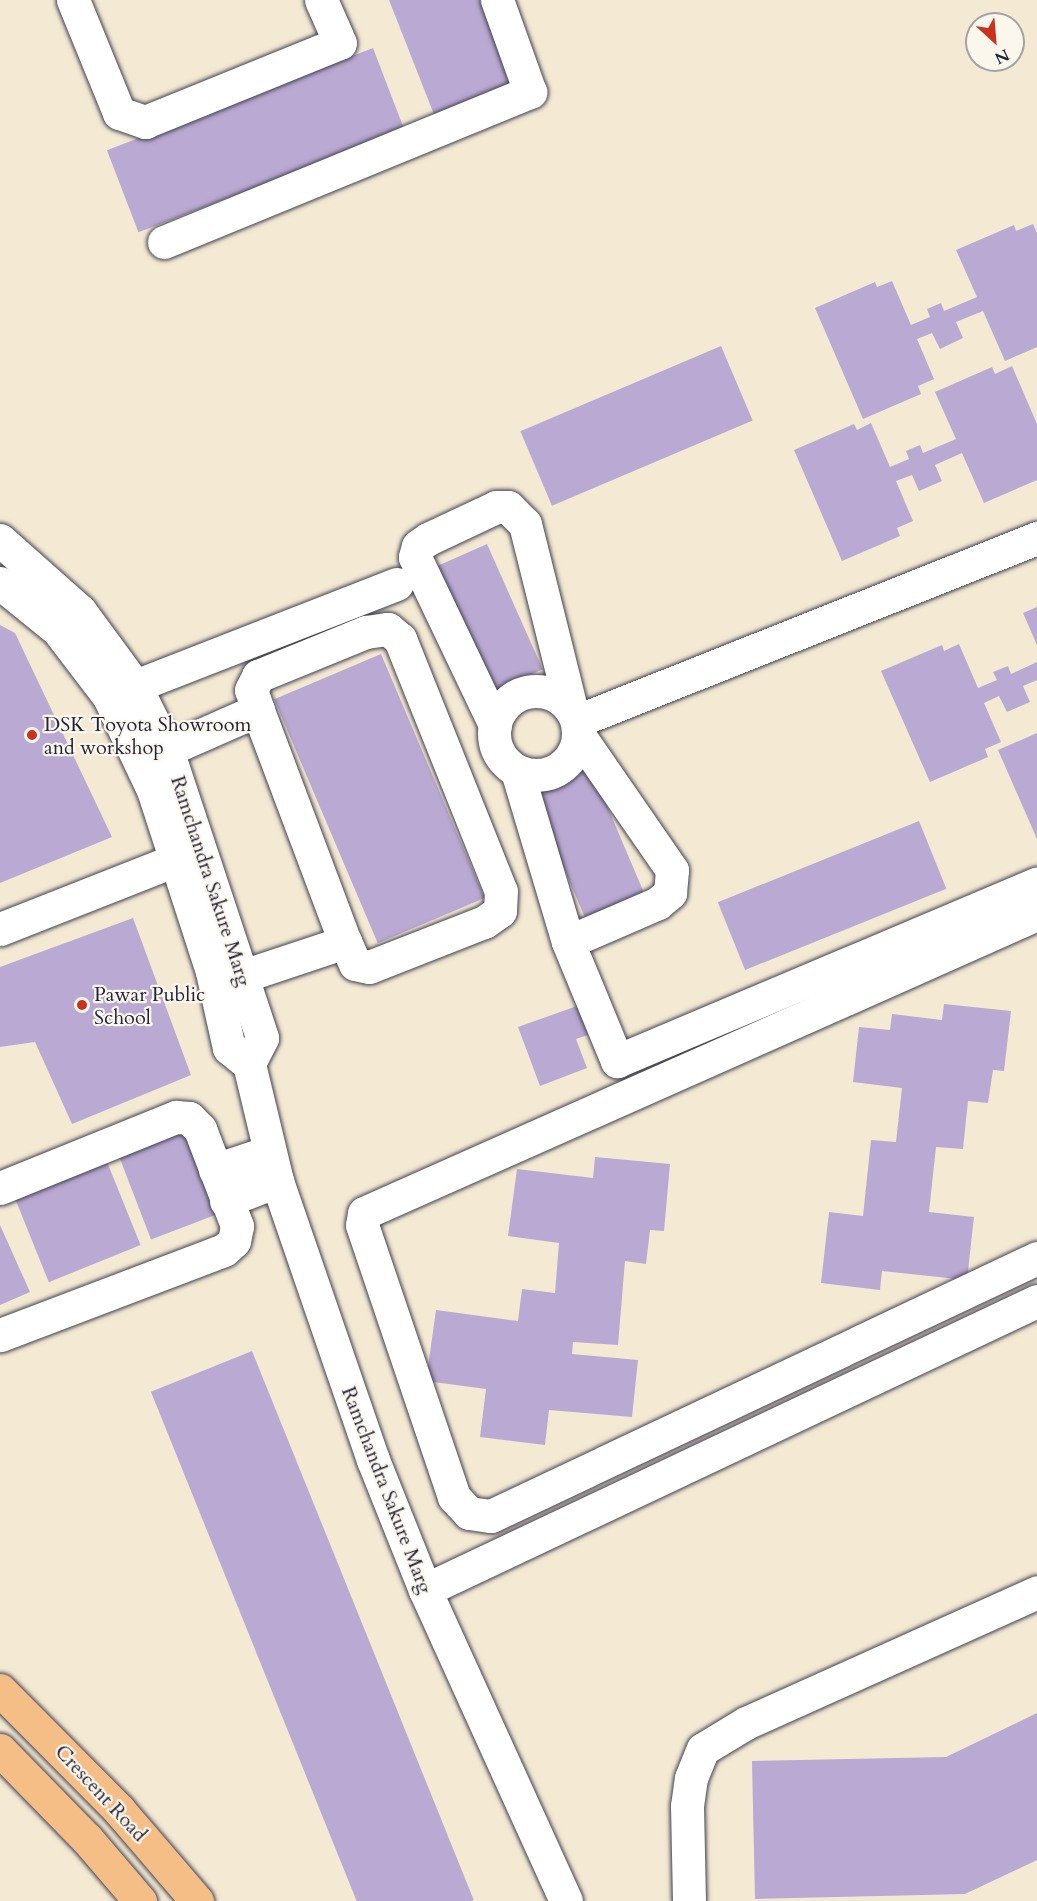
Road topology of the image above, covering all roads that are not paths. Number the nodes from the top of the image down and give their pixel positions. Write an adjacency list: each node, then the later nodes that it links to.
1 (73, 0): 2 (street)
2 (321, 0)
3 (496, 0): 4 (street)
4 (164, 242)
5 (1037, 538): 11 (street)
6 (0, 540): 9 (street, Ramchandra Sakure Marg)
7 (0, 583): 13 (street, Ramchandra Sakure Marg)
8 (397, 584): 9 (street)
9 (135, 686): 13 (street, Ramchandra Sakure Marg)
10 (258, 710): 13 (street); 19 (street); 19 (street)
11 (576, 722): 12 (street); 12 (street); 14 (street); 20 (street)
12 (495, 725): 14 (street)
13 (153, 756): 15 (street, Ramchandra Sakure Marg); 21 (street, Ramchandra Sakure Marg)
14 (518, 771): 20 (street)
15 (175, 860): 18 (street); 22 (street, Ramchandra Sakure Marg)
16 (1037, 884): 20 (street)
17 (1037, 914): 27 (street)
18 (0, 929)
19 (345, 942): 21 (street)
20 (568, 942)
21 (243, 976): 22 (street, Ramchandra Sakure Marg)
22 (249, 1064): 23 (street, Ramchandra Sakure Marg)
23 (273, 1166): 24 (street); 26 (street); 30 (street, Ramchandra Sakure Marg)
24 (215, 1170): 25 (street); 26 (street)
25 (0, 1188)
26 (226, 1201): 29 (street)
27 (1037, 1258)
28 (1037, 1301): 30 (street)
29 (0, 1335)
30 (424, 1590): 36 (street, Ramchandra Sakure Marg)
31 (1037, 1592): 37 (street)
32 (0, 1690): 35 (main road, Crescent Road)
33 (0, 1750): 34 (main road)
34 (140, 1901)
35 (197, 1901)
36 (566, 1901)
37 (688, 1901)

